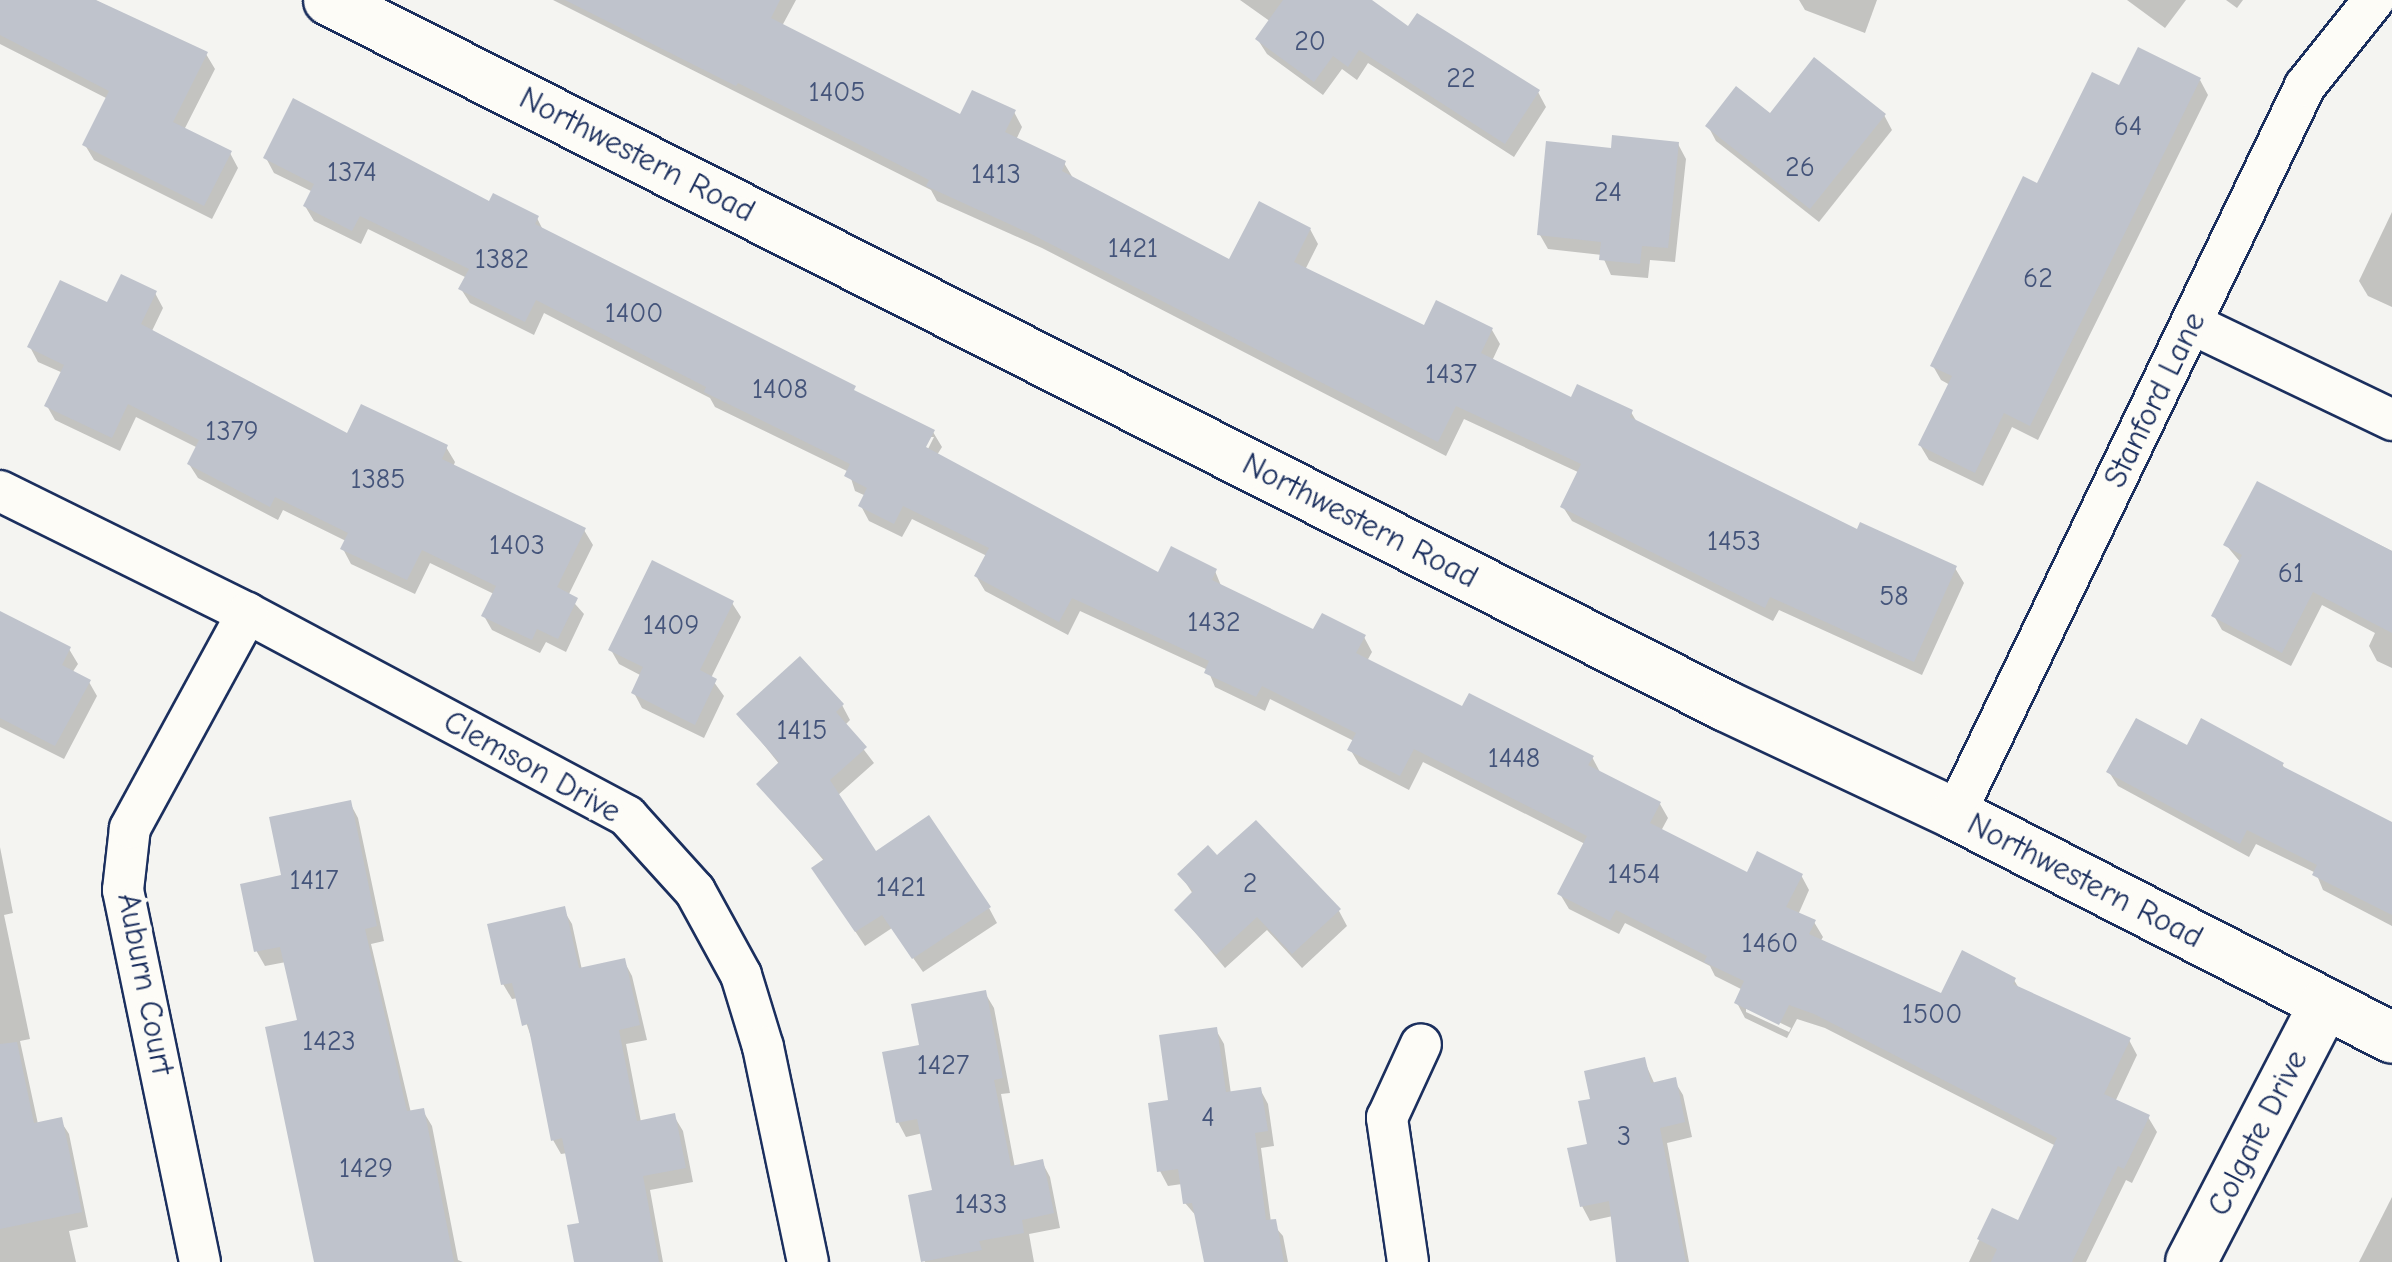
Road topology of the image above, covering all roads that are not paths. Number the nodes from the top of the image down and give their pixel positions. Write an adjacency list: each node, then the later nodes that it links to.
1 (329, 0): 7 (street, Northwestern Road)
2 (2374, 0): 3 (street, Stanford Lane)
3 (2192, 324): 4 (street); 7 (street, Stanford Lane)
4 (2392, 420)
5 (0, 491): 6 (street, Clemson Drive)
6 (247, 613): 11 (street, Auburn Court); 12 (street, Clemson Drive)
7 (1955, 814): 8 (street, Northwestern Road)
8 (2326, 1004): 9 (street, Northwestern Road); 14 (street, Colgate Drive)
9 (2392, 1038)
10 (1421, 1044): 13 (street)
11 (200, 1262)
12 (808, 1262)
13 (1408, 1262)
14 (2192, 1262)

